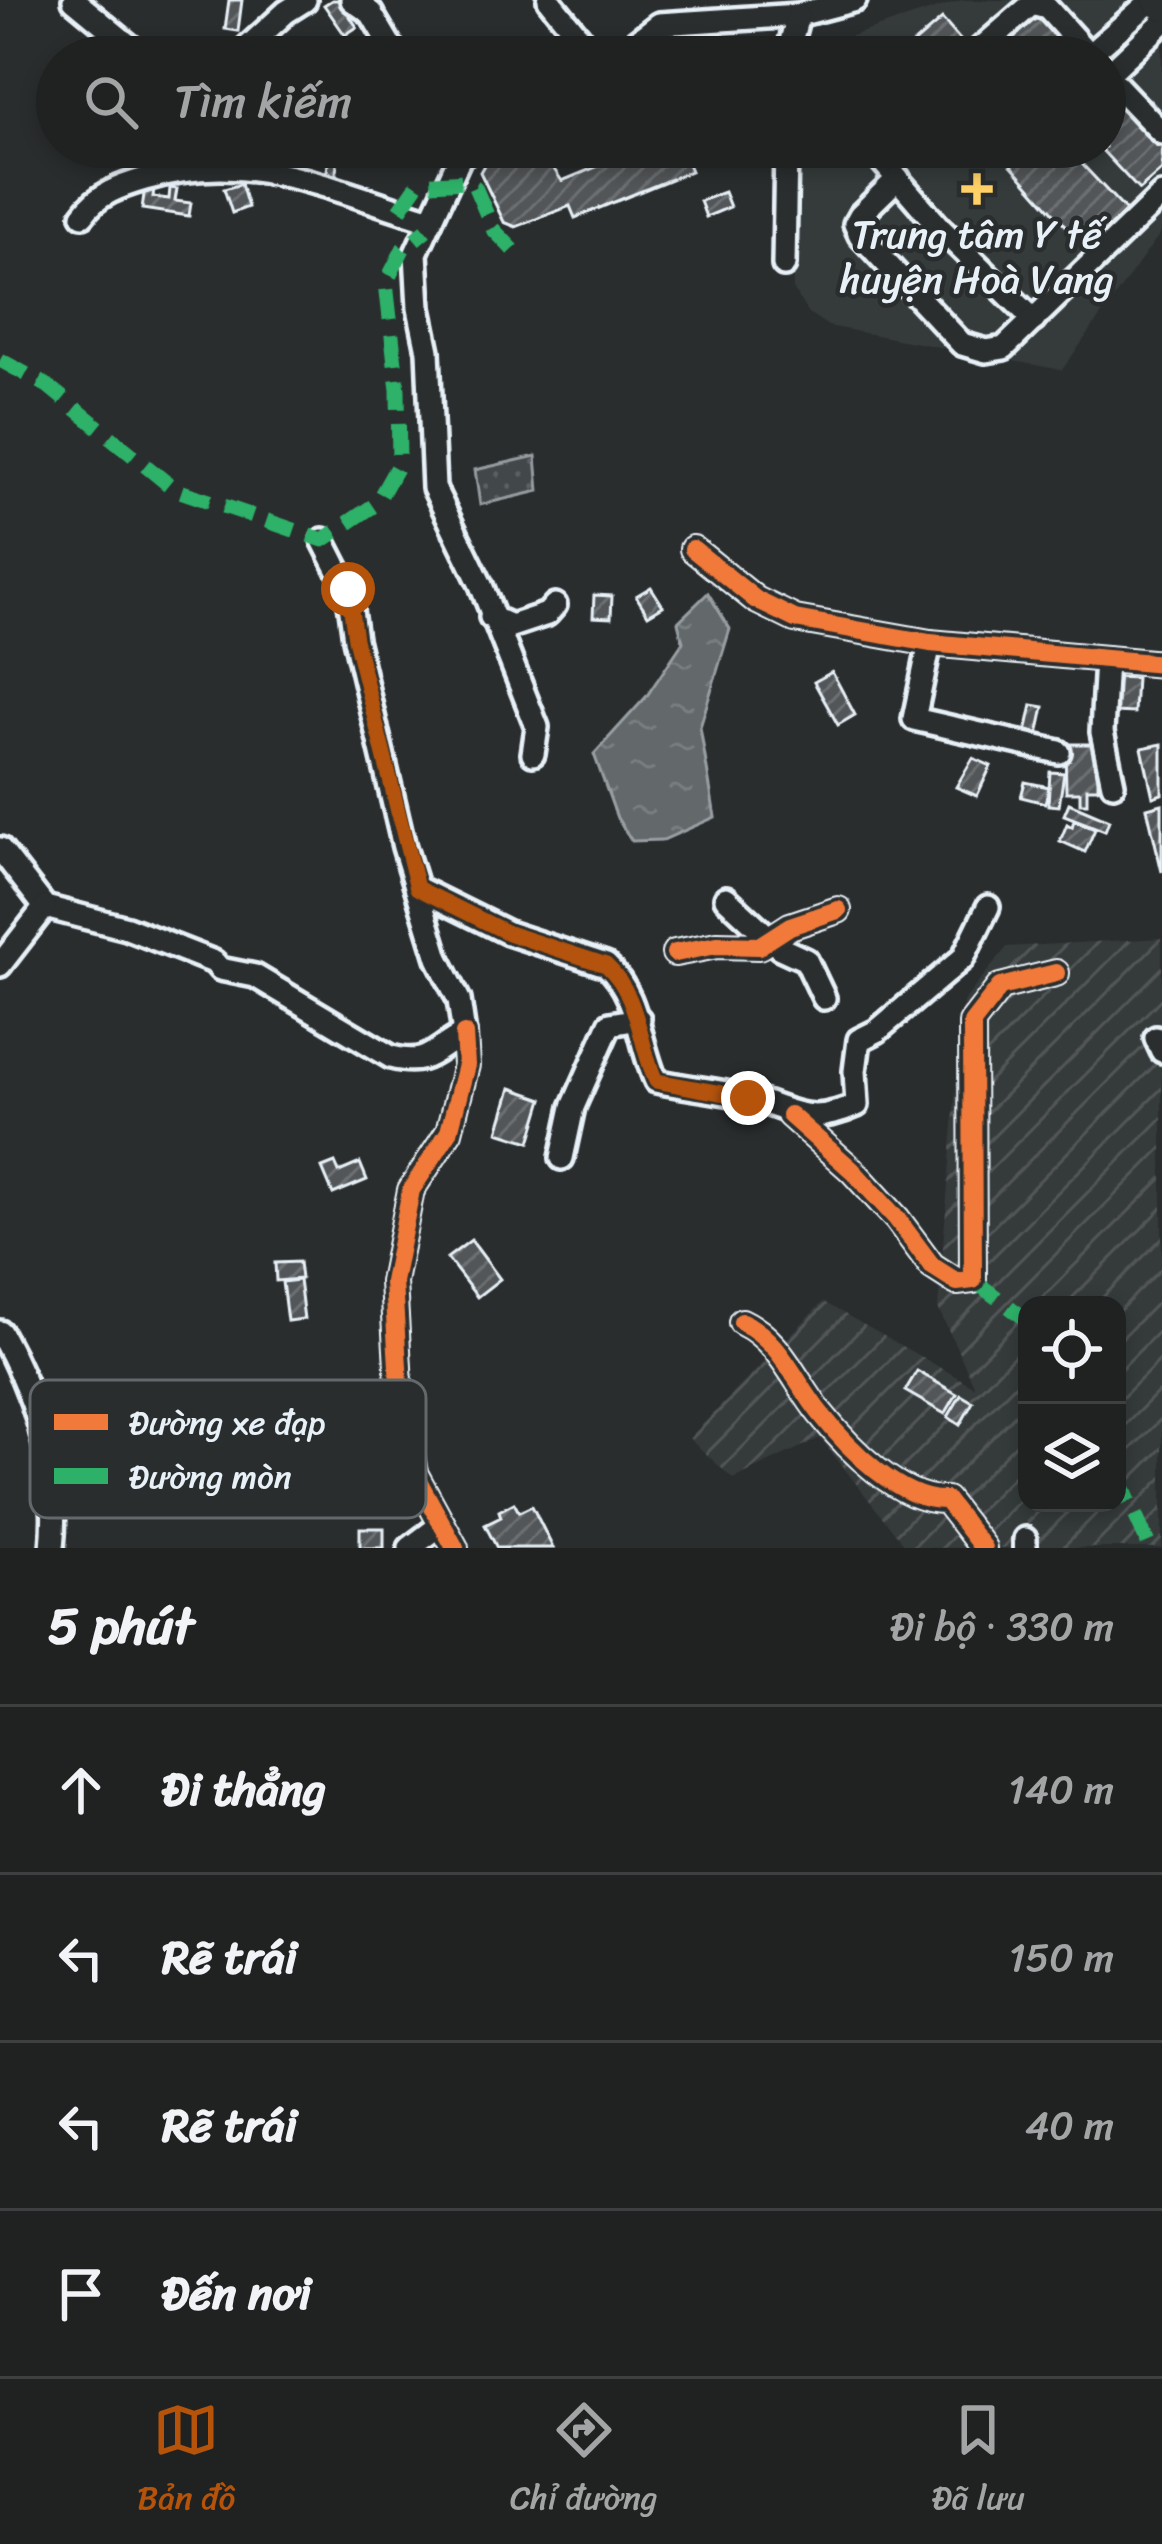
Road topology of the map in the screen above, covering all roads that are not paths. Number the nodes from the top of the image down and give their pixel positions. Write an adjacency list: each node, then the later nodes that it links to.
1 (74, 0): 11 (street)
2 (305, 0): 8 (street)
3 (352, 0): 13 (street)
4 (549, 0): 14 (street)
5 (856, 0): 9 (street)
6 (1158, 1): 19 (street)
7 (706, 9): 9 (street); 15 (street)
8 (271, 11): 12 (street)
9 (798, 15): 16 (street)
10 (1162, 23): 20 (street)
11 (118, 36)
12 (253, 36)
13 (384, 36)
14 (578, 36)
15 (643, 36)
16 (792, 36)
17 (995, 36): 18 (street)
18 (1072, 36)
19 (1115, 36)
20 (1126, 56)
21 (1126, 95): 22 (street)
22 (1162, 133)
23 (455, 168): 29 (street)
24 (785, 168): 30 (street)
25 (890, 168): 26 (street)
26 (898, 178): 31 (street); 31 (street)
27 (1162, 195): 31 (street)
28 (83, 215): 29 (street)
29 (431, 220): 35 (street)
30 (784, 265)
31 (1034, 320)
32 (323, 540): 43 (street)
33 (693, 550): 36 (street)
34 (555, 605): 35 (street)
35 (491, 617): 40 (street)
36 (930, 643): 37 (street); 39 (street)
37 (1106, 659): 38 (street); 41 (street)
38 (1162, 664)
39 (1058, 752)
40 (532, 754)
41 (1113, 784)
42 (0, 849): 45 (street)
43 (417, 888): 53 (street); 54 (street)
44 (726, 898): 48 (street)
45 (45, 907): 50 (street); 54 (street)
46 (988, 907): 55 (street)
47 (838, 910): 48 (street)
48 (771, 939): 49 (street); 52 (street)
49 (675, 953)
50 (0, 965)
51 (1056, 973): 55 (street)
52 (824, 998)
53 (639, 1018): 55 (street); 56 (street)
54 (464, 1034): 59 (street)
55 (790, 1115)
56 (562, 1158)
57 (742, 1322): 67 (street)
58 (0, 1332): 60 (street)
59 (399, 1380)
60 (30, 1390)
61 (426, 1494): 63 (street)
62 (55, 1518): 64 (street)
63 (442, 1524): 65 (street); 66 (street)
64 (52, 1548)
65 (410, 1548)
66 (455, 1548)
67 (982, 1548)

